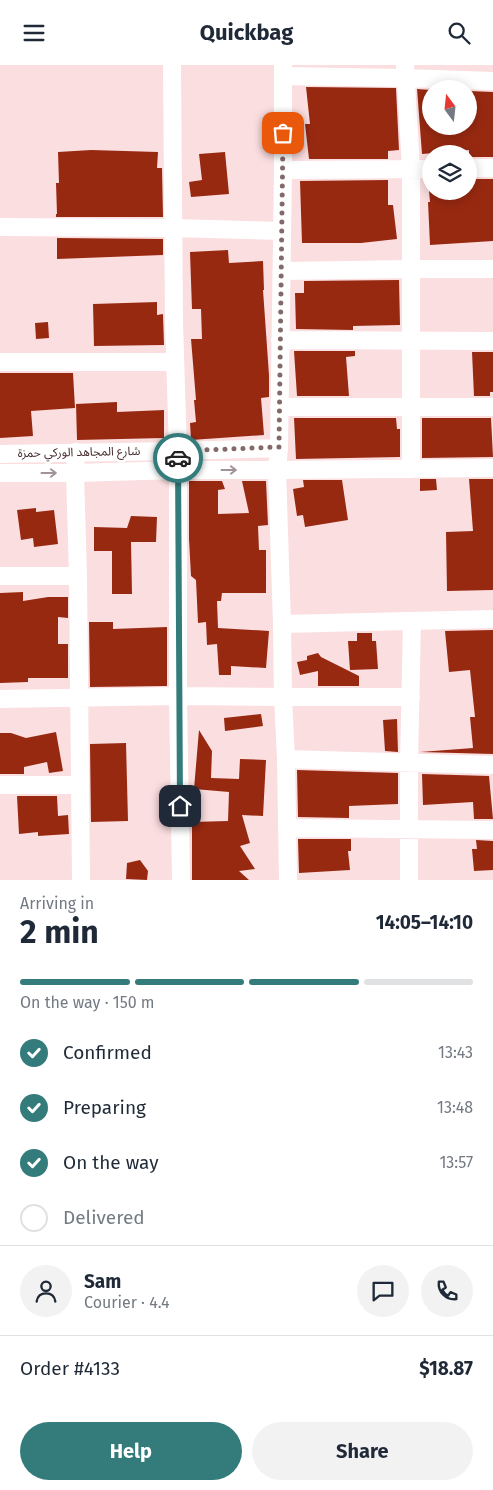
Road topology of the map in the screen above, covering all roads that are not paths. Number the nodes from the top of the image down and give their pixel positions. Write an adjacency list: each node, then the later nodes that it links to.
1 (172, 65): 11 (street)
2 (283, 70): 3 (street); 9 (street)
3 (405, 71): 4 (street); 7 (street)
4 (493, 81)
5 (477, 168): 6 (street)
6 (493, 168)
7 (410, 169): 8 (street); 9 (street); 13 (street)
8 (422, 169)
9 (283, 170): 12 (street)
10 (0, 227): 11 (street)
11 (173, 228): 12 (street); 20 (street)
12 (281, 231): 15 (street)
13 (411, 269): 14 (street); 15 (street); 17 (street)
14 (493, 269)
15 (282, 271): 16 (street)
16 (280, 340): 17 (street); 21 (street)
17 (411, 341): 18 (street); 22 (street)
18 (493, 341)
19 (0, 362): 20 (street)
20 (175, 362): 25 (street)
21 (279, 407): 22 (street); 24 (street)
22 (410, 407): 23 (street); 30 (street)
23 (493, 407)
24 (279, 447): 25 (street, شارع المجاهد الوركي حمزة); 31 (street)
25 (178, 451): 26 (street, شارع المجاهد الوركي حمزة); 29 (street)
26 (76, 452): 27 (street, شارع المجاهد الوركي حمزة); 33 (street)
27 (0, 453)
28 (493, 467): 30 (street, شارع المجاهد الوركي حمزة)
29 (177, 469): 31 (street, شارع المجاهد الوركي حمزة, one-way to 31); 33 (street, شارع المجاهد الوركي حمزة); 39 (street)
30 (411, 469): 31 (street, شارع المجاهد الوركي حمزة)
31 (277, 470): 38 (street)
32 (0, 473): 33 (street, شارع المجاهد الوركي حمزة, one-way to 33)
33 (75, 473): 35 (street)
34 (0, 576): 35 (street)
35 (78, 576): 43 (street)
36 (493, 619): 37 (street)
37 (412, 621): 38 (street); 41 (street)
38 (282, 623): 40 (street)
39 (178, 696): 40 (street); 43 (street); 53 (street)
40 (283, 697): 41 (street); 44 (street)
41 (411, 697): 45 (street)
42 (0, 699): 43 (street)
43 (78, 699): 48 (street)
44 (286, 759): 45 (street); 49 (street)
45 (409, 764): 46 (street); 50 (street)
46 (493, 765)
47 (0, 785): 48 (street)
48 (80, 785): 52 (street)
49 (287, 828): 50 (street); 54 (street)
50 (410, 830): 51 (street); 55 (street)
51 (493, 830)
52 (81, 880)
53 (181, 880)
54 (288, 880)
55 (409, 880)

